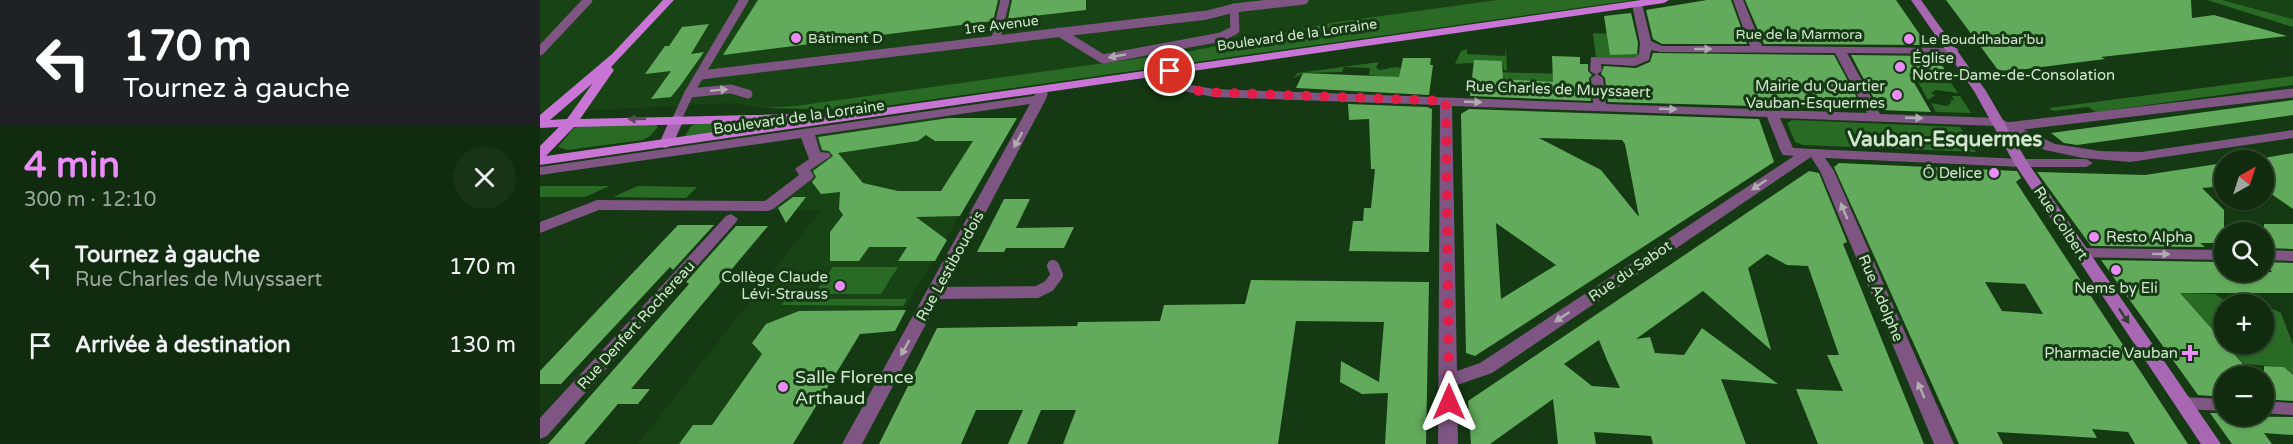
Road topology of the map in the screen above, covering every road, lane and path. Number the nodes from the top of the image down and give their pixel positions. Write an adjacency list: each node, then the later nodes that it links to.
1 (588, 0): 17 (lane)
2 (669, 0): 18 (main road)
3 (744, 0): 20 (lane)
4 (1005, 0): 12 (lane)
5 (1298, 0): 10 (lane, 1re Avenue)
6 (1664, 0): 9 (main road, Boulevard de la Lorraine)
7 (1737, 0): 14 (street)
8 (1916, 0): 16 (street, Rue Colbert)
9 (1637, 4): 13 (street); 19 (main road, Boulevard de la Lorraine)
10 (1234, 8): 11 (lane, 1re Avenue); 11 (lane, one-way to 11)
11 (1059, 32): 12 (lane, 1re Avenue)
12 (996, 39): 20 (lane, 1re Avenue)
13 (1646, 44): 14 (street, Rue de la Marmora, one-way to 14); 26 (street)
14 (1757, 49): 15 (street, Rue de la Marmora)
15 (1839, 49): 16 (street, Rue de la Marmora); 29 (street)
16 (1953, 50): 33 (street, Rue Colbert)
17 (540, 51)
18 (616, 57): 31 (main road); 32 (main road)
19 (1170, 71): 22 (main road, Boulevard de la Lorraine); 25 (street, Rue Charles de Muyssaert)
20 (700, 75): 21 (lane)
21 (689, 93): 24 (lane, one-way to 24); 30 (lane)
22 (1042, 93): 27 (main road, Boulevard de la Lorraine); 41 (street, Boulevard de la Lorraine); 50 (street, Rue Lestiboudois, one-way to 50)
23 (2293, 93): 33 (lane)
24 (748, 94)
25 (1446, 101): 26 (street, Rue Charles de Muyssaert, one-way to 26); 51 (street)
26 (1600, 106): 28 (street, Rue Charles de Muyssaert, one-way to 28)
27 (864, 114): 30 (main road, Boulevard de la Lorraine); 35 (main road, Boulevard de la Lorraine)
28 (1772, 114): 29 (street, Rue Charles de Muyssaert); 36 (street)
29 (1875, 117): 33 (street, Rue Charles de Muyssaert, one-way to 33)
30 (677, 119): 31 (main road, Boulevard de la Lorraine, one-way to 31); 35 (street)
31 (572, 122): 32 (main road, Boulevard de la Lorraine); 37 (main road)
32 (540, 123)
33 (2003, 124): 38 (street); 40 (street, Rue Colbert)
34 (2289, 137): 38 (street)
35 (666, 144): 39 (main road, Boulevard de la Lorraine)
36 (1811, 153): 40 (street); 51 (street, Rue du Sabot, one-way to 51); 59 (street, Rue Adolphe, one-way to 36)
37 (540, 154)
38 (2139, 156): 40 (street)
39 (540, 161)
40 (2020, 163): 45 (street, Rue Colbert)
41 (562, 166)
42 (540, 171): 44 (street)
43 (731, 219): 56 (street, Rue Denfert Rochereau)
44 (540, 228)
45 (2081, 253): 46 (street, one-way to 46); 52 (street, Rue Colbert, one-way to 52)
46 (2214, 255)
47 (2274, 255): 48 (street)
48 (2293, 256)
49 (1053, 266): 50 (lane)
50 (935, 293): 57 (street, Rue Lestiboudois, one-way to 57)
51 (1449, 381): 58 (street)
52 (2183, 403): 53 (lane); 60 (street, Rue Colbert)
53 (2214, 405)
54 (2274, 408): 55 (lane)
55 (2293, 409)
56 (540, 431)
57 (852, 444)
58 (1448, 444)
59 (1944, 444)
60 (2211, 444)

